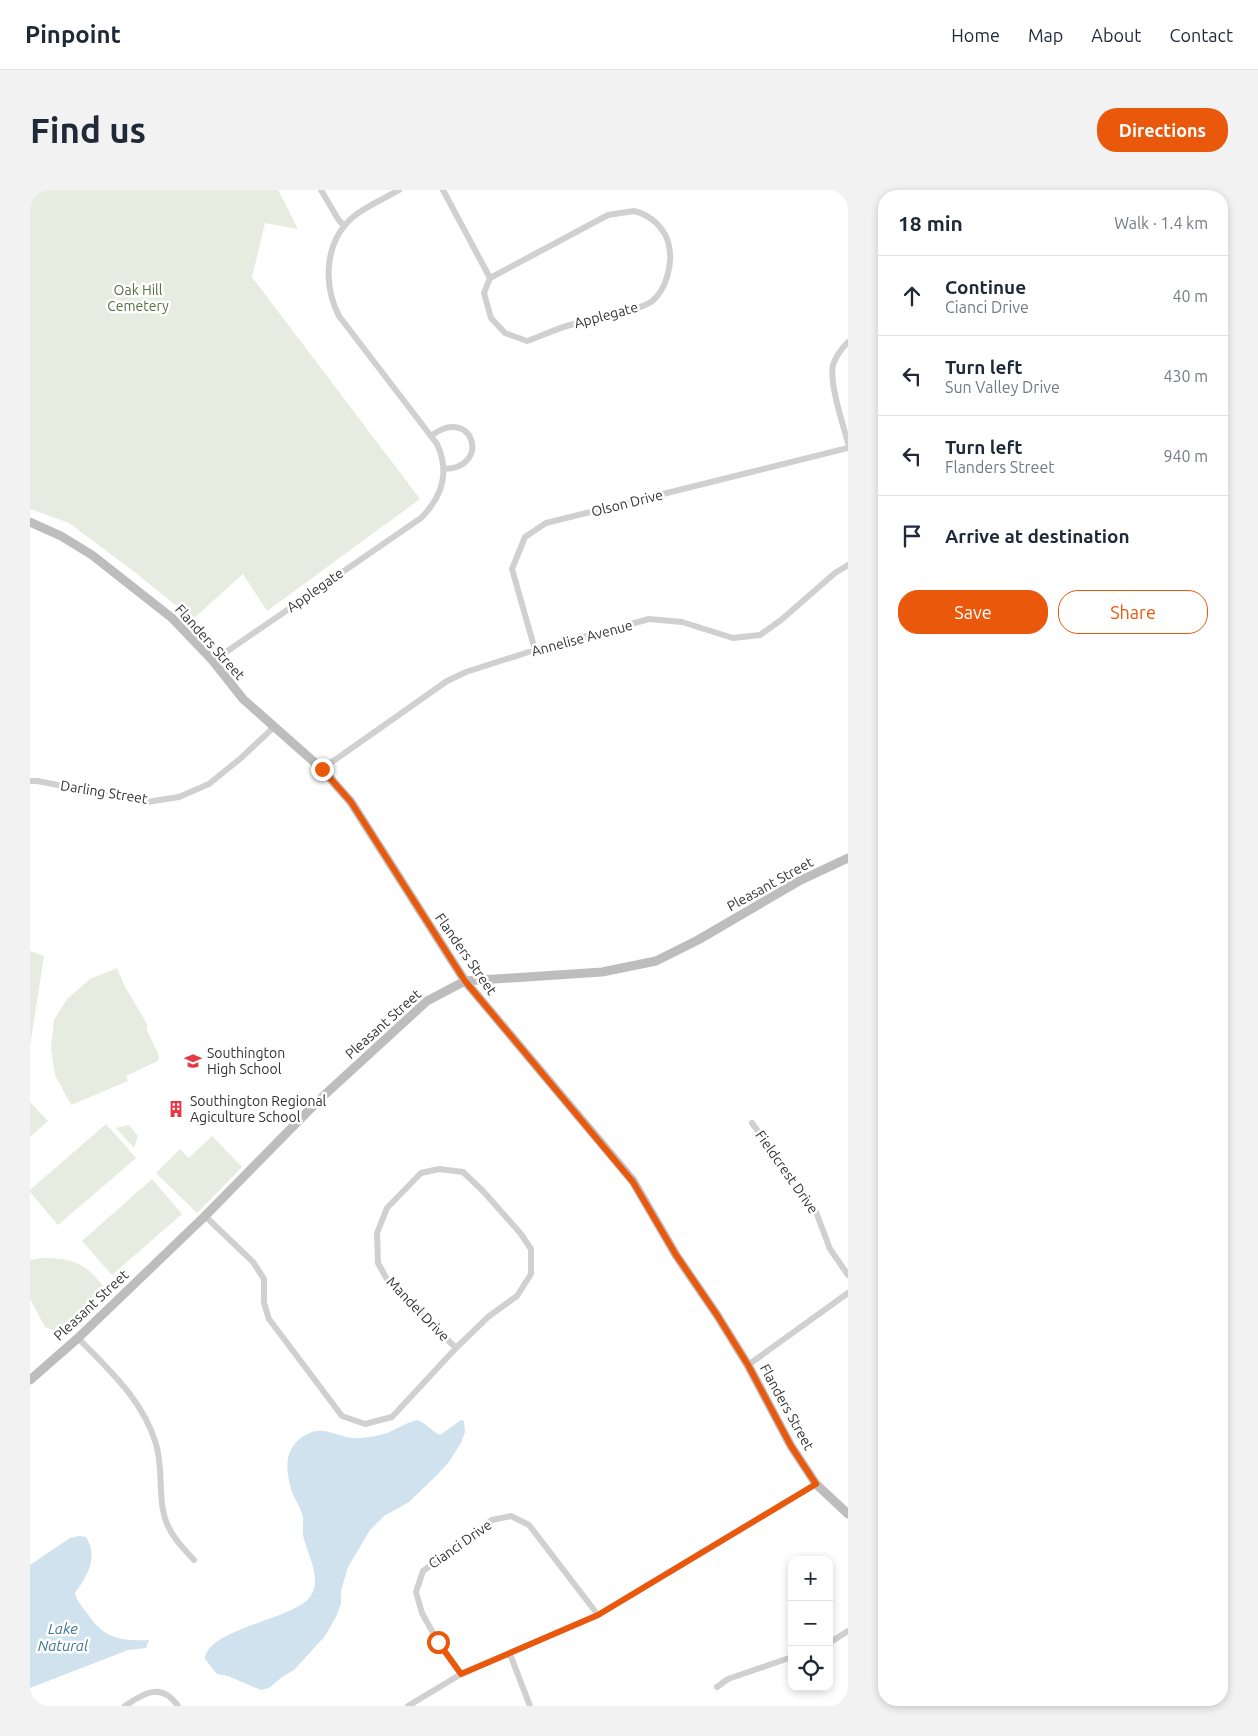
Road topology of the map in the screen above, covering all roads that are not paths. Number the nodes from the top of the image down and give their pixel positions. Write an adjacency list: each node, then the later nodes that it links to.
1 (321, 190): 4 (street)
2 (399, 190): 4 (street, Applegate)
3 (443, 190): 5 (street)
4 (344, 226): 7 (street, Applegate)
5 (490, 278): 5 (street, Applegate)
6 (848, 342): 8 (street)
7 (431, 436): 10 (street, Applegate); 10 (street)
8 (848, 443)
9 (848, 448): 13 (street, Olson Drive)
10 (444, 469): 14 (street, Applegate)
11 (30, 522): 14 (street, Flanders Street)
12 (848, 565): 13 (street, Annelise Avenue)
13 (535, 650): 16 (street, Annelise Avenue)
14 (213, 661): 15 (street, Flanders Street)
15 (274, 727): 16 (street, Flanders Street); 17 (street, Darling Street)
16 (322, 769): 19 (street, Flanders Street)
17 (30, 781)
18 (848, 858): 19 (street, Pleasant Street)
19 (465, 981): 21 (street, Pleasant Street); 26 (street, Flanders Street)
20 (752, 1123): 22 (street, Fieldcrest Drive)
21 (204, 1216): 24 (street, Pleasant Street); 25 (street, Mandel Drive)
22 (848, 1275)
23 (848, 1293): 26 (street)
24 (78, 1338): 27 (street, Pleasant Street); 30 (street)
25 (456, 1348): 25 (street, Mandel Drive)
26 (748, 1365): 28 (street, Flanders Street)
27 (30, 1380)
28 (816, 1484): 29 (street, Flanders Street); 31 (street)
29 (848, 1514)
30 (194, 1560)
31 (598, 1615): 34 (street); 36 (street, Cianci Drive)
32 (848, 1630): 33 (street)
33 (833, 1640)
34 (510, 1654): 36 (street); 41 (street)
35 (788, 1658): 37 (street)
36 (461, 1674): 40 (street)
37 (718, 1687)
38 (125, 1706): 39 (street)
39 (178, 1706)
40 (408, 1706)
41 (530, 1706)

